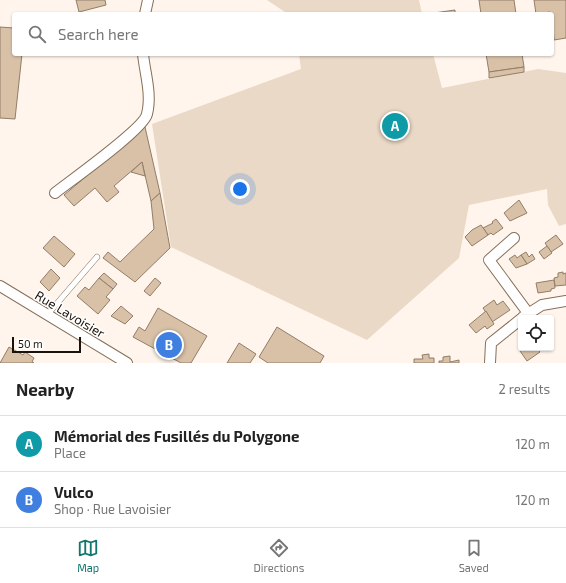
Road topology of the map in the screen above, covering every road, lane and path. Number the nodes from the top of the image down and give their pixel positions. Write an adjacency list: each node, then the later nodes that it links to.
1 (148, 0): 2 (street)
2 (145, 12)
3 (143, 56): 4 (street)
4 (55, 193)
5 (514, 238): 9 (street)
6 (97, 257): 11 (lane)
7 (0, 286): 11 (street, Rue Lavoisier)
8 (566, 300): 10 (street)
9 (523, 315)
10 (527, 315)
11 (46, 316): 13 (street, Rue Lavoisier)
12 (518, 322): 14 (street)
13 (127, 363)
14 (490, 363)

